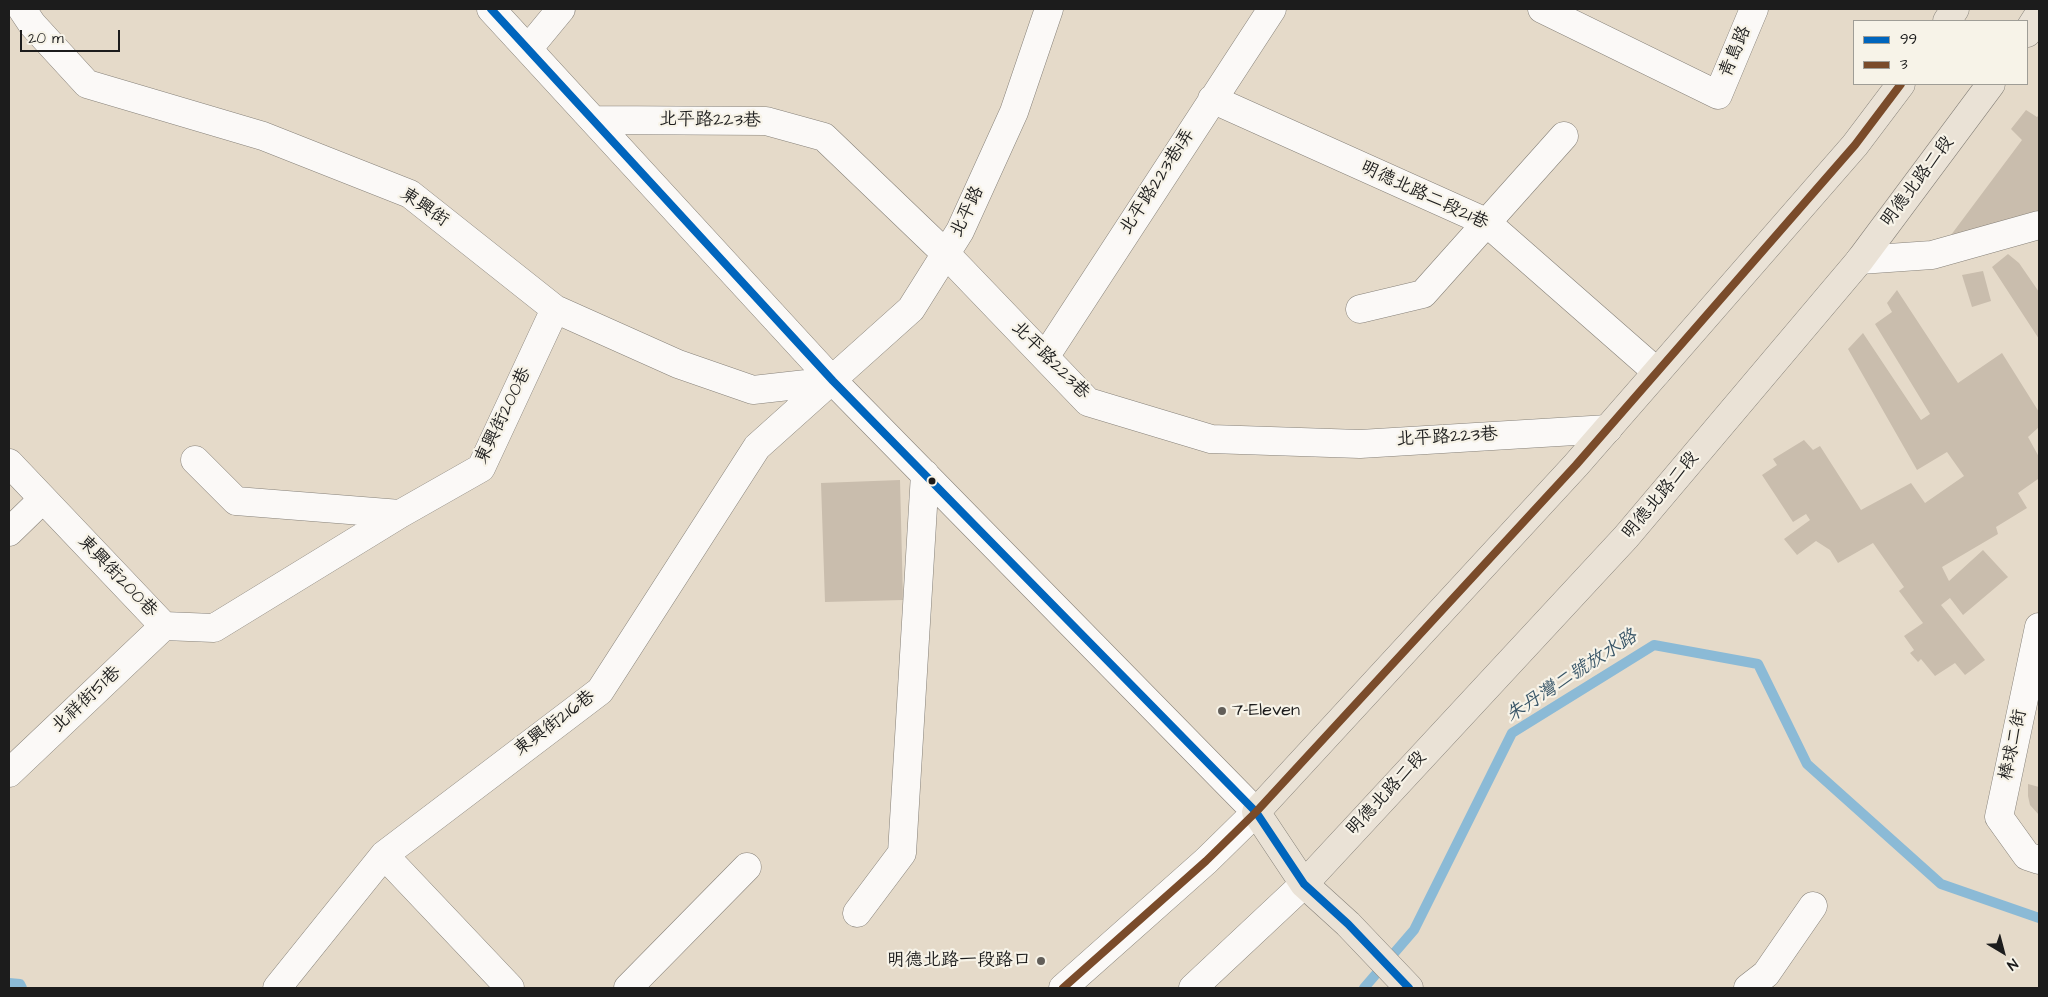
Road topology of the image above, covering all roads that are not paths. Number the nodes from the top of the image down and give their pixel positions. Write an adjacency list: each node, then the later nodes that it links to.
1 (22, 9): 22 (street, 東興街)
2 (491, 9): 12 (street)
3 (562, 9): 12 (street)
4 (1050, 9): 20 (street, 北平路)
5 (1272, 9): 15 (street, 北平路223巷1弄)
6 (1542, 9): 7 (street, 青島路)
7 (1754, 9)
8 (1956, 9): 10 (main road)
9 (2039, 14): 11 (main road)
10 (1947, 20)
11 (2028, 31)
12 (528, 50): 16 (street)
13 (1900, 85): 25 (main road)
14 (1990, 85): 21 (main road, 明德北路二段)
15 (1212, 99): 18 (street, 明德北路二段21巷); 24 (street, 北平路223巷1弄)
16 (594, 120): 20 (street, 北平路223巷); 26 (street)
17 (1564, 136): 18 (street)
18 (1486, 222): 23 (street); 25 (street, 明德北路二段21巷)
19 (2039, 225): 21 (street)
20 (946, 254): 24 (street, 北平路223巷); 26 (street, 北平路)
21 (1860, 260): 41 (main road, 明德北路二段)
22 (555, 309): 26 (street, 東興街); 32 (street, 東興街200巷)
23 (1360, 309)
24 (1045, 357): 27 (street, 北平路223巷)
25 (1657, 372): 27 (main road)
26 (833, 381): 30 (street); 38 (street, 東興街216巷)
27 (1608, 429): 37 (main road)
28 (195, 460): 32 (street)
29 (9, 463): 31 (street, 東興街200巷)
30 (925, 474): 37 (street); 43 (street)
31 (43, 499): 33 (street); 34 (street, 東興街200巷)
32 (400, 514): 34 (street, 東興街200巷)
33 (9, 532)
34 (164, 626): 36 (street, 北祥街51巷)
35 (2039, 627): 39 (street, 棒球二街)
36 (9, 773)
37 (1256, 812): 41 (main road); 47 (street)
38 (384, 855): 44 (street, 東興街216巷); 45 (street)
39 (2033, 858)
40 (747, 867): 46 (street)
41 (1304, 884): 48 (street); 49 (main road)
42 (1813, 906): 50 (street)
43 (857, 913)
44 (277, 988)
45 (510, 988)
46 (628, 988)
47 (1063, 988)
48 (1192, 988)
49 (1409, 988)
50 (1748, 988)

